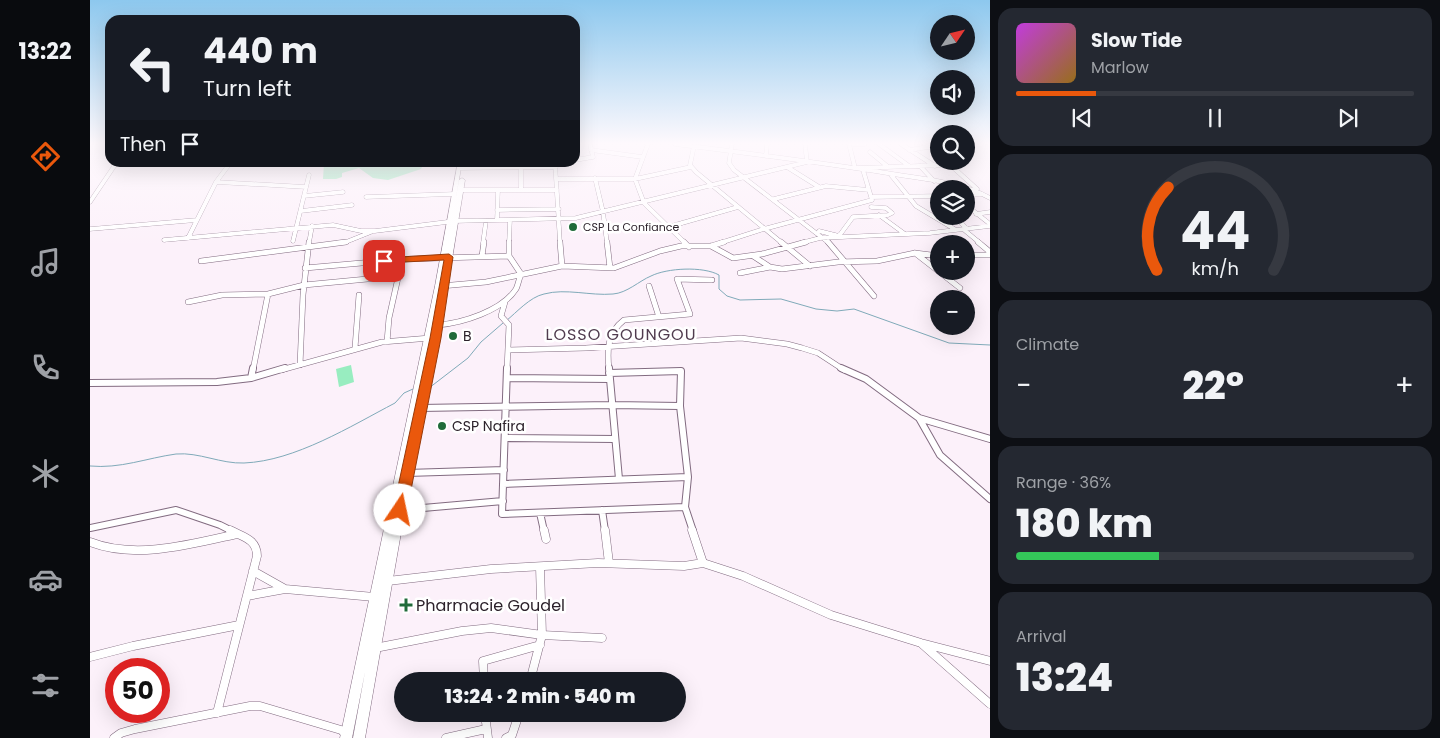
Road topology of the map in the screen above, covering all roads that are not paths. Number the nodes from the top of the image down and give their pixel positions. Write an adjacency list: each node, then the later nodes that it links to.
1 (106, 178): 40 (street)
2 (219, 178): 20 (street)
3 (308, 178): 22 (street)
4 (460, 178): 30 (main road)
5 (521, 178): 25 (street)
6 (578, 178): 17 (street)
7 (595, 178): 49 (street)
8 (613, 178): 18 (street)
9 (704, 178): 21 (street)
10 (743, 178): 21 (street)
11 (745, 178): 39 (street)
12 (805, 178): 23 (street)
13 (866, 178): 27 (street)
14 (894, 178): 34 (street)
15 (916, 178): 19 (street)
16 (966, 178): 32 (street)
17 (556, 179): 26 (street)
18 (635, 179): 42 (street)
19 (930, 180)
20 (216, 182): 22 (street); 55 (street)
21 (712, 186): 42 (street); 44 (street)
22 (306, 187): 33 (street)
23 (819, 187): 27 (street); 39 (street)
24 (498, 190): 25 (street); 30 (street); 47 (street)
25 (521, 190): 26 (street)
26 (557, 190): 46 (street)
27 (869, 190): 36 (street)
28 (975, 190): 32 (street)
29 (343, 192): 33 (street)
30 (457, 192): 37 (street); 59 (main road)
31 (975, 194): 32 (street)
32 (983, 194): 38 (street)
33 (304, 196): 48 (street)
34 (907, 196): 35 (street); 36 (street); 69 (street)
35 (930, 196)
36 (871, 197): 41 (street)
37 (366, 198)
38 (990, 198)
39 (774, 199): 54 (street)
40 (90, 202)
41 (867, 202): 45 (street); 54 (street)
42 (644, 203): 49 (street); 64 (street)
43 (352, 206): 48 (street)
44 (738, 207): 64 (street); 67 (street)
45 (871, 207): 52 (street); 52 (street)
46 (559, 209): 47 (street); 53 (street)
47 (497, 210): 57 (street)
48 (300, 211): 63 (street)
49 (603, 212): 53 (street); 96 (street)
50 (990, 212): 51 (street)
51 (976, 214): 61 (street)
52 (879, 215): 71 (street); 72 (street)
53 (560, 219): 58 (street); 92 (street)
54 (800, 219): 65 (street); 67 (street)
55 (197, 220): 66 (street); 73 (street)
56 (486, 220): 57 (street); 59 (street); 85 (street)
57 (497, 220): 58 (street)
58 (510, 220): 86 (street)
59 (452, 221): 70 (street); 88 (main road)
60 (962, 225): 68 (street)
61 (990, 225): 68 (street)
62 (312, 226): 63 (street); 70 (street); 80 (street)
63 (297, 227): 73 (street); 76 (street)
64 (668, 227): 78 (street)
65 (813, 228): 72 (street); 74 (street)
66 (90, 229)
67 (764, 229): 77 (street); 79 (street)
68 (965, 229): 69 (street); 82 (street)
69 (956, 230): 71 (street)
70 (375, 231): 80 (street)
71 (905, 234): 72 (street)
72 (839, 236): 74 (street)
73 (188, 238): 75 (street)
74 (825, 238): 79 (street); 91 (street)
75 (164, 240)
76 (293, 241)
77 (711, 246): 78 (street); 87 (street)
78 (689, 247): 96 (street)
79 (787, 247): 87 (street); 93 (street)
80 (307, 248): 90 (street); 95 (street)
81 (914, 254): 83 (street); 91 (street); 104 (street)
82 (990, 254): 84 (street)
83 (930, 255)
84 (975, 255)
85 (482, 256): 86 (street); 88 (street)
86 (509, 256): 98 (street)
87 (753, 256): 94 (street)
88 (446, 257): 89 (street); 102 (main road)
89 (402, 260): 95 (street); 99 (street)
90 (201, 261)
91 (847, 261): 93 (street); 107 (street)
92 (562, 266): 96 (street); 98 (street)
93 (810, 266): 94 (street)
94 (770, 267): 97 (street)
95 (305, 268): 101 (street)
96 (610, 268)
97 (740, 273)
98 (521, 274): 102 (street); 109 (street)
99 (399, 276): 101 (street); 113 (street)
100 (712, 280): 110 (street)
101 (304, 285): 105 (street); 117 (street)
102 (441, 286): 111 (main road); 112 (main road)
103 (649, 286): 110 (street)
104 (960, 288)
105 (268, 294): 108 (street); 119 (street)
106 (359, 295): 115 (street)
107 (874, 296)
108 (188, 302)
109 (505, 302): 111 (street); 116 (street)
110 (660, 317): 114 (street)
111 (438, 324): 112 (main road)
112 (432, 338): 113 (street); 125 (main road); 152 (main road)
113 (387, 342): 115 (street)
114 (607, 346): 116 (street); 118 (street); 126 (street)
115 (355, 348): 117 (street)
116 (508, 350): 120 (street)
117 (300, 365): 119 (street)
118 (610, 376): 120 (street); 122 (street); 124 (street)
119 (251, 378): 121 (street)
120 (507, 378): 123 (street)
121 (90, 383)
122 (612, 404): 123 (street); 124 (street); 128 (street)
123 (506, 406): 125 (street); 127 (street)
124 (680, 406): 132 (street)
125 (420, 408): 131 (main road)
126 (919, 418): 129 (street); 135 (street)
127 (505, 438): 128 (street); 130 (street)
128 (615, 439): 133 (street)
129 (990, 439)
130 (504, 470): 131 (street); 134 (street)
131 (407, 472): 138 (main road)
132 (688, 476): 133 (street); 137 (street)
133 (618, 479): 134 (street)
134 (503, 484): 136 (street)
135 (990, 499)
136 (503, 501): 138 (street); 140 (street)
137 (685, 507): 139 (street); 145 (street)
138 (400, 510): 149 (main road)
139 (602, 510): 140 (street); 146 (street)
140 (540, 513): 143 (street)
141 (90, 528): 142 (street)
142 (237, 534): 144 (street); 148 (street)
143 (546, 540)
144 (92, 545)
145 (703, 563): 146 (street); 156 (street)
146 (609, 564): 147 (street)
147 (540, 567): 149 (street); 154 (street)
148 (253, 571): 150 (street); 151 (street)
149 (388, 581): 158 (main road)
150 (286, 589): 151 (street); 152 (street)
151 (247, 596): 153 (street)
152 (374, 597): 167 (main road)
153 (239, 625): 159 (street); 164 (street)
154 (542, 635): 155 (street); 157 (street); 158 (street)
155 (602, 638)
156 (921, 643): 160 (street); 163 (street)
157 (540, 645): 161 (street); 162 (street)
158 (375, 648): 169 (main road)
159 (90, 657)
160 (990, 661)
161 (483, 672)
162 (532, 672)
163 (990, 704)
164 (217, 713): 167 (street); 168 (street)
165 (516, 722): 171 (street)
166 (487, 734): 170 (street)
167 (346, 737)
168 (114, 738)
169 (359, 738)
170 (446, 738)
171 (506, 738)

